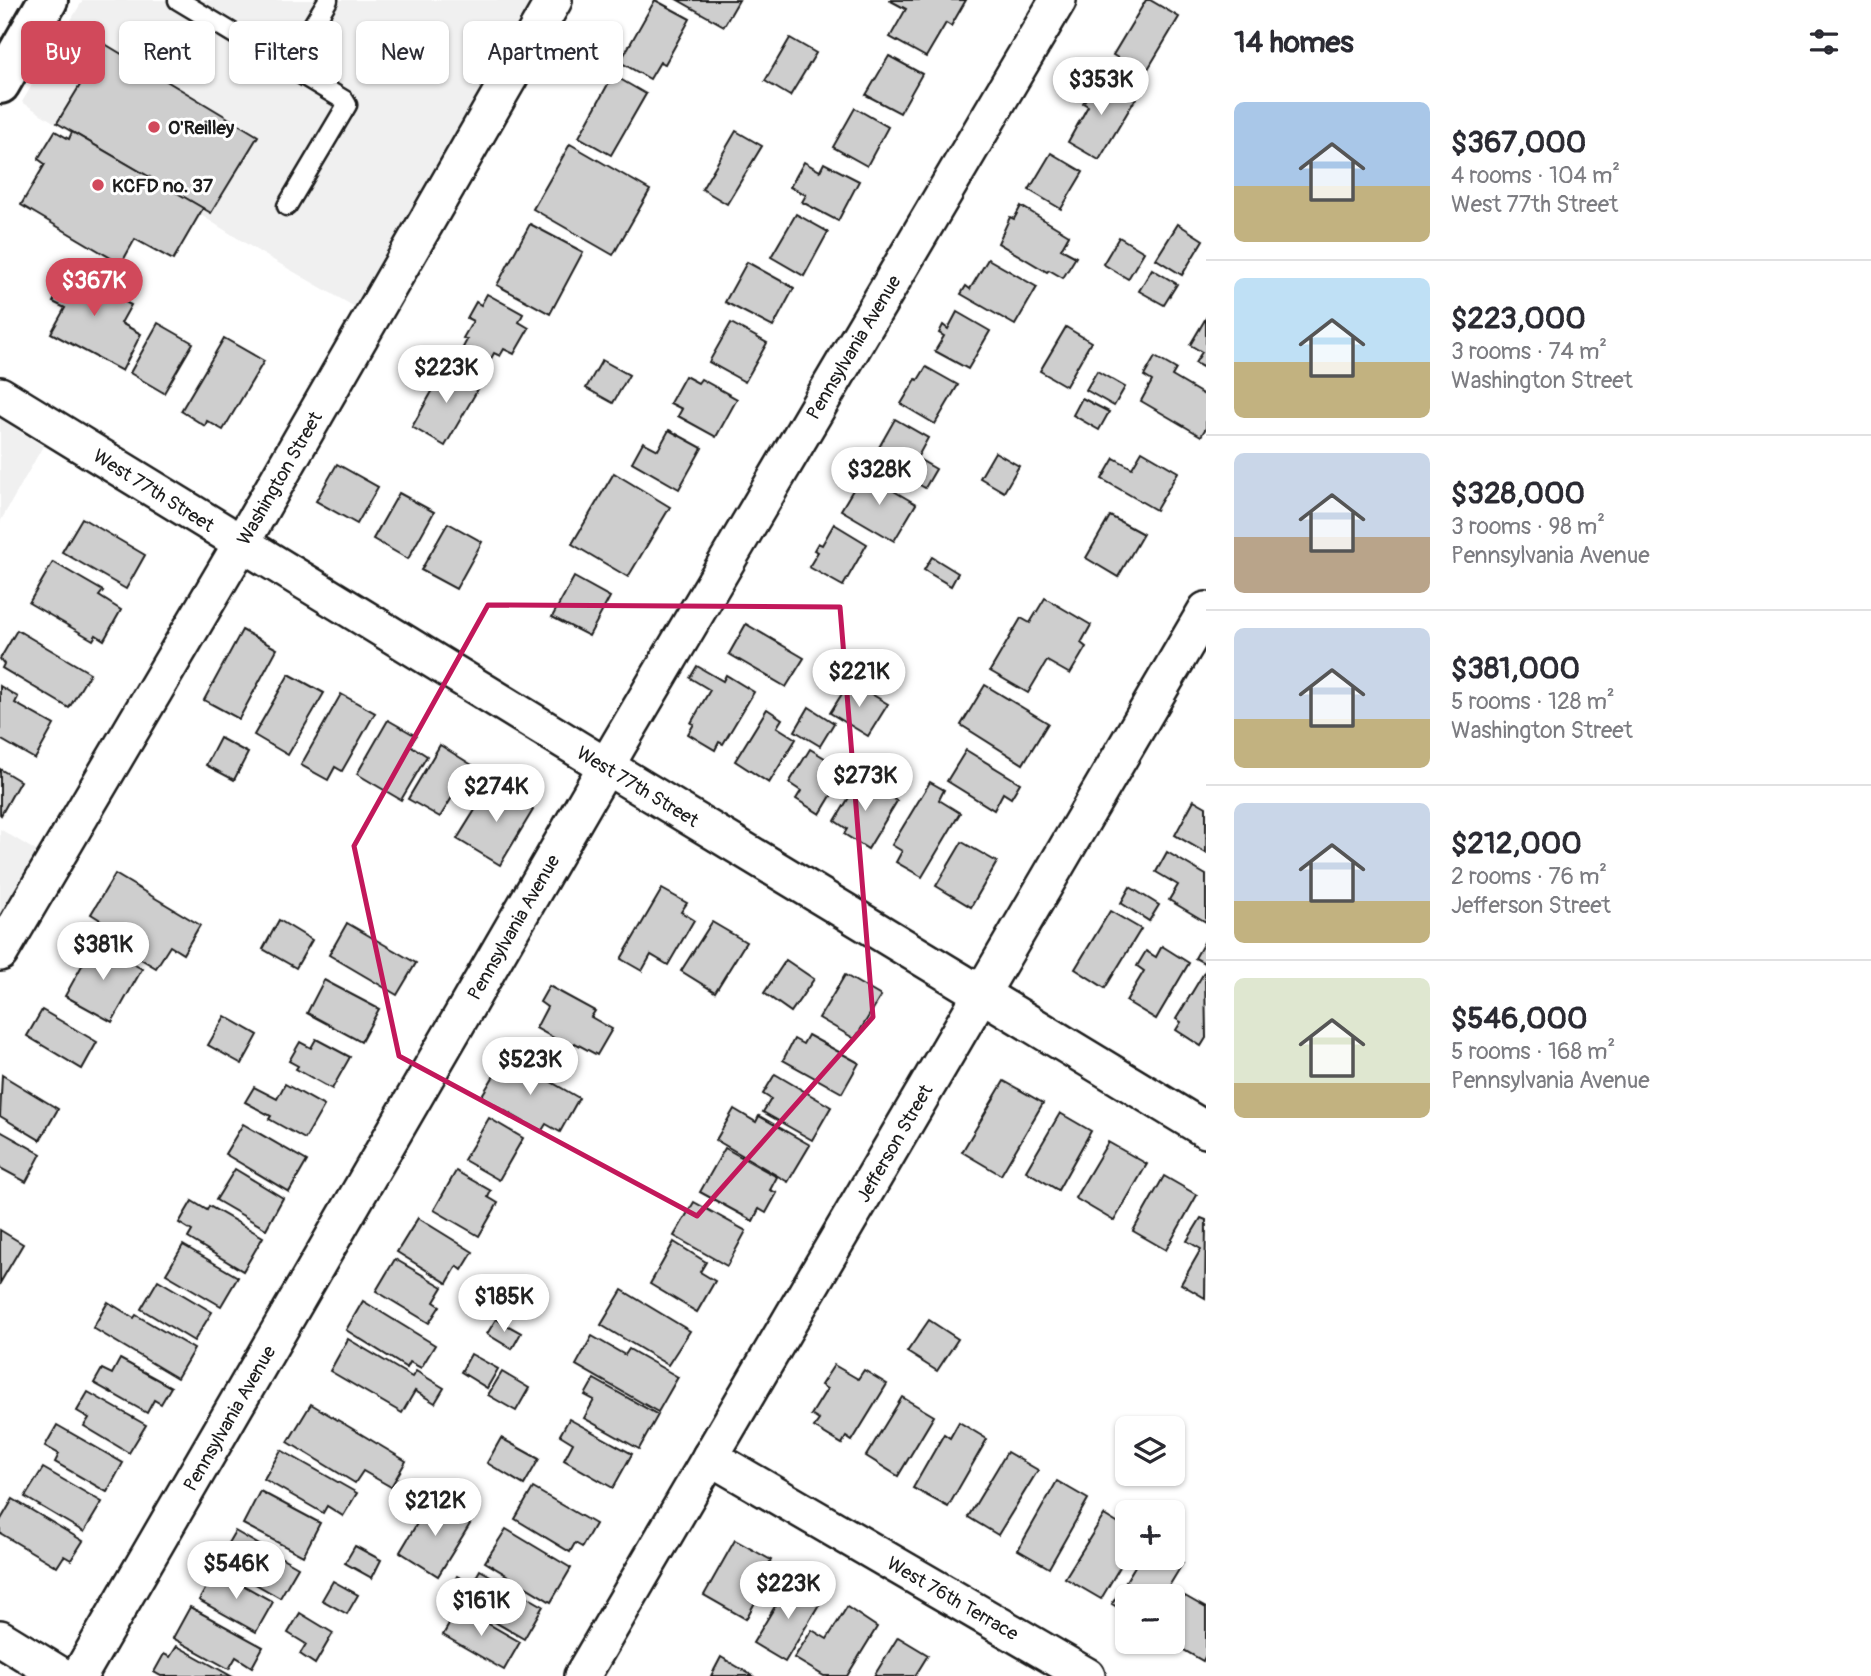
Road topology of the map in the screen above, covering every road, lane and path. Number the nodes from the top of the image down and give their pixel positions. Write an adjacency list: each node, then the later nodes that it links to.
1 (48, 0): 8 (main road)
2 (178, 0): 7 (lane)
3 (328, 0): 6 (lane)
4 (554, 0): 12 (street, Washington Street)
5 (1058, 0): 14 (street, Pennsylvania Avenue)
6 (315, 21)
7 (229, 31)
8 (0, 84)
9 (318, 84): 10 (lane)
10 (288, 206)
11 (0, 395): 12 (street, West 77th Street)
12 (241, 544): 14 (street, West 77th Street); 15 (street, Washington Street)
13 (1206, 610): 16 (street, Jefferson Street)
14 (606, 766): 16 (street, West 77th Street); 21 (street, Pennsylvania Avenue)
15 (3, 941)
16 (982, 994): 17 (street, West 77th Street); 18 (street, Jefferson Street)
17 (1206, 1130)
18 (710, 1457): 22 (street, Jefferson Street); 23 (street, West 76th Terrace)
19 (0, 1637): 20 (street)
20 (62, 1676)
21 (79, 1676)
22 (582, 1676)
23 (1087, 1676)

